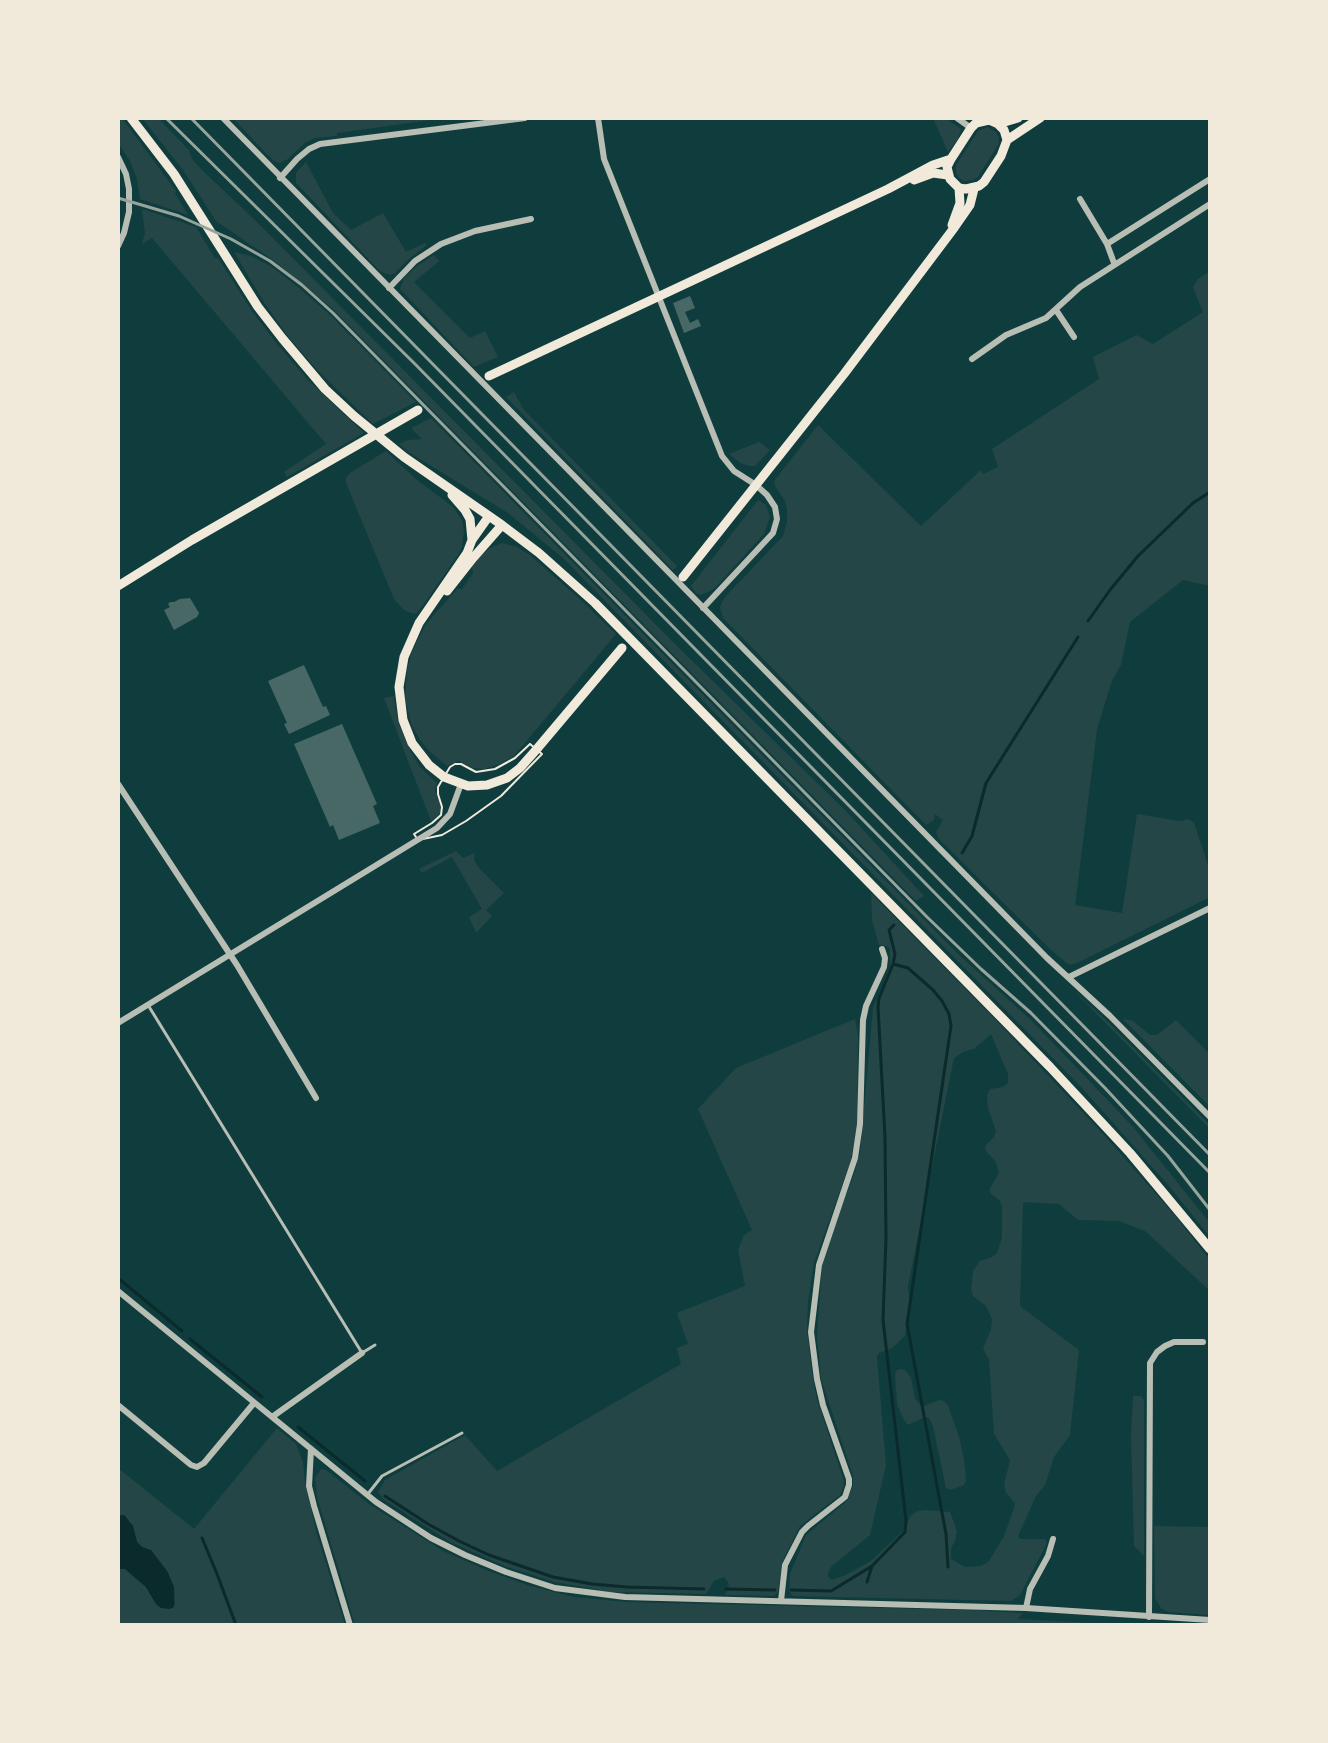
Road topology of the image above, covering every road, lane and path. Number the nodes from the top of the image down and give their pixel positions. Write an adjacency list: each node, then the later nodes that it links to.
1 (131, 118): 35 (main road)
2 (223, 118): 15 (street)
3 (525, 118): 8 (street)
4 (598, 118): 28 (street)
5 (957, 118): 10 (street)
6 (1018, 118): 9 (main road)
7 (1040, 118): 11 (main road)
8 (461, 122): 15 (street)
9 (998, 124): 10 (main road); 11 (main road)
10 (971, 128): 13 (main road)
11 (1007, 140): 19 (main road)
12 (118, 157): 25 (street)
13 (951, 159): 14 (main road); 18 (main road)
14 (948, 175): 17 (main road); 18 (main road)
15 (280, 178): 27 (street)
16 (1210, 179): 24 (street)
17 (959, 188): 19 (main road); 23 (main road)
18 (888, 189): 28 (main road)
19 (974, 189): 23 (main road)
20 (1080, 199): 24 (street)
21 (1210, 204): 26 (street)
22 (531, 219): 27 (street)
23 (948, 235): 34 (main road)
24 (1107, 244): 26 (street)
25 (118, 246)
26 (1114, 263): 29 (street)
27 (389, 288): 41 (street)
28 (658, 297): 32 (main road); 34 (street)
29 (1056, 310): 30 (street); 31 (street)
30 (1074, 337)
31 (972, 359)
32 (489, 376)
33 (418, 410): 40 (main road)
34 (756, 485): 39 (main road); 41 (street)
35 (448, 489): 36 (main road); 38 (main road)
36 (489, 516): 37 (main road); 38 (main road)
37 (502, 525): 42 (main road); 56 (main road)
38 (472, 540): 42 (main road)
39 (683, 577)
40 (118, 586)
41 (703, 608): 51 (street)
42 (427, 610): 46 (main road)
43 (622, 648): 44 (main road)
44 (536, 750): 46 (main road); 47 (path)
45 (118, 784): 50 (street)
46 (461, 784): 47 (street)
47 (418, 840): 50 (street)
48 (1210, 908): 51 (street)
49 (882, 949): 68 (street)
50 (229, 955): 52 (street); 54 (street)
51 (1069, 977): 55 (street)
52 (148, 1005): 53 (street); 60 (lane)
53 (118, 1023)
54 (316, 1098)
55 (1210, 1117)
56 (1210, 1249)
57 (118, 1291): 61 (street)
58 (1203, 1342): 70 (street)
59 (375, 1345): 60 (lane)
60 (362, 1353): 63 (street)
61 (254, 1403): 62 (street); 63 (street)
62 (118, 1405)
63 (272, 1417): 65 (street)
64 (462, 1433): 66 (lane)
65 (311, 1449): 66 (street); 72 (street)
66 (367, 1495): 68 (street)
67 (1053, 1539): 69 (street)
68 (781, 1601): 69 (street)
69 (1026, 1608): 70 (street)
70 (1149, 1617): 71 (street)
71 (1210, 1620)
72 (350, 1625)

